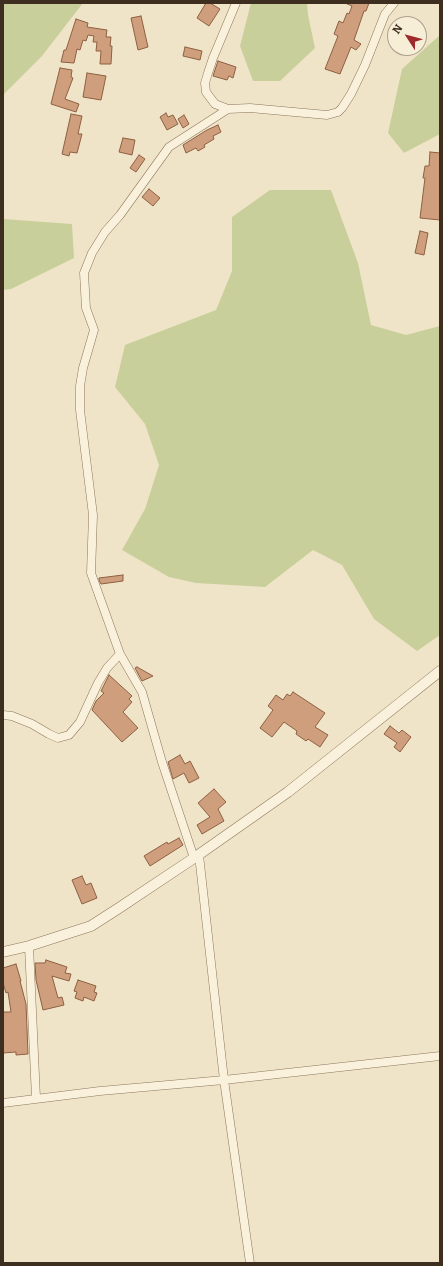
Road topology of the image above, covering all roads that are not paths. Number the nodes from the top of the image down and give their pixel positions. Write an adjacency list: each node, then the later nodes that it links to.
1 (236, 3): 3 (street)
2 (394, 3): 3 (street)
3 (228, 109): 4 (street)
4 (120, 654): 6 (street); 7 (street)
5 (440, 672): 7 (street)
6 (3, 715)
7 (196, 856): 8 (street); 11 (street)
8 (29, 946): 9 (street); 12 (street)
9 (3, 952)
10 (440, 1056): 11 (street)
11 (224, 1080): 12 (street); 14 (street)
12 (36, 1098): 13 (street)
13 (3, 1103)
14 (250, 1263)

